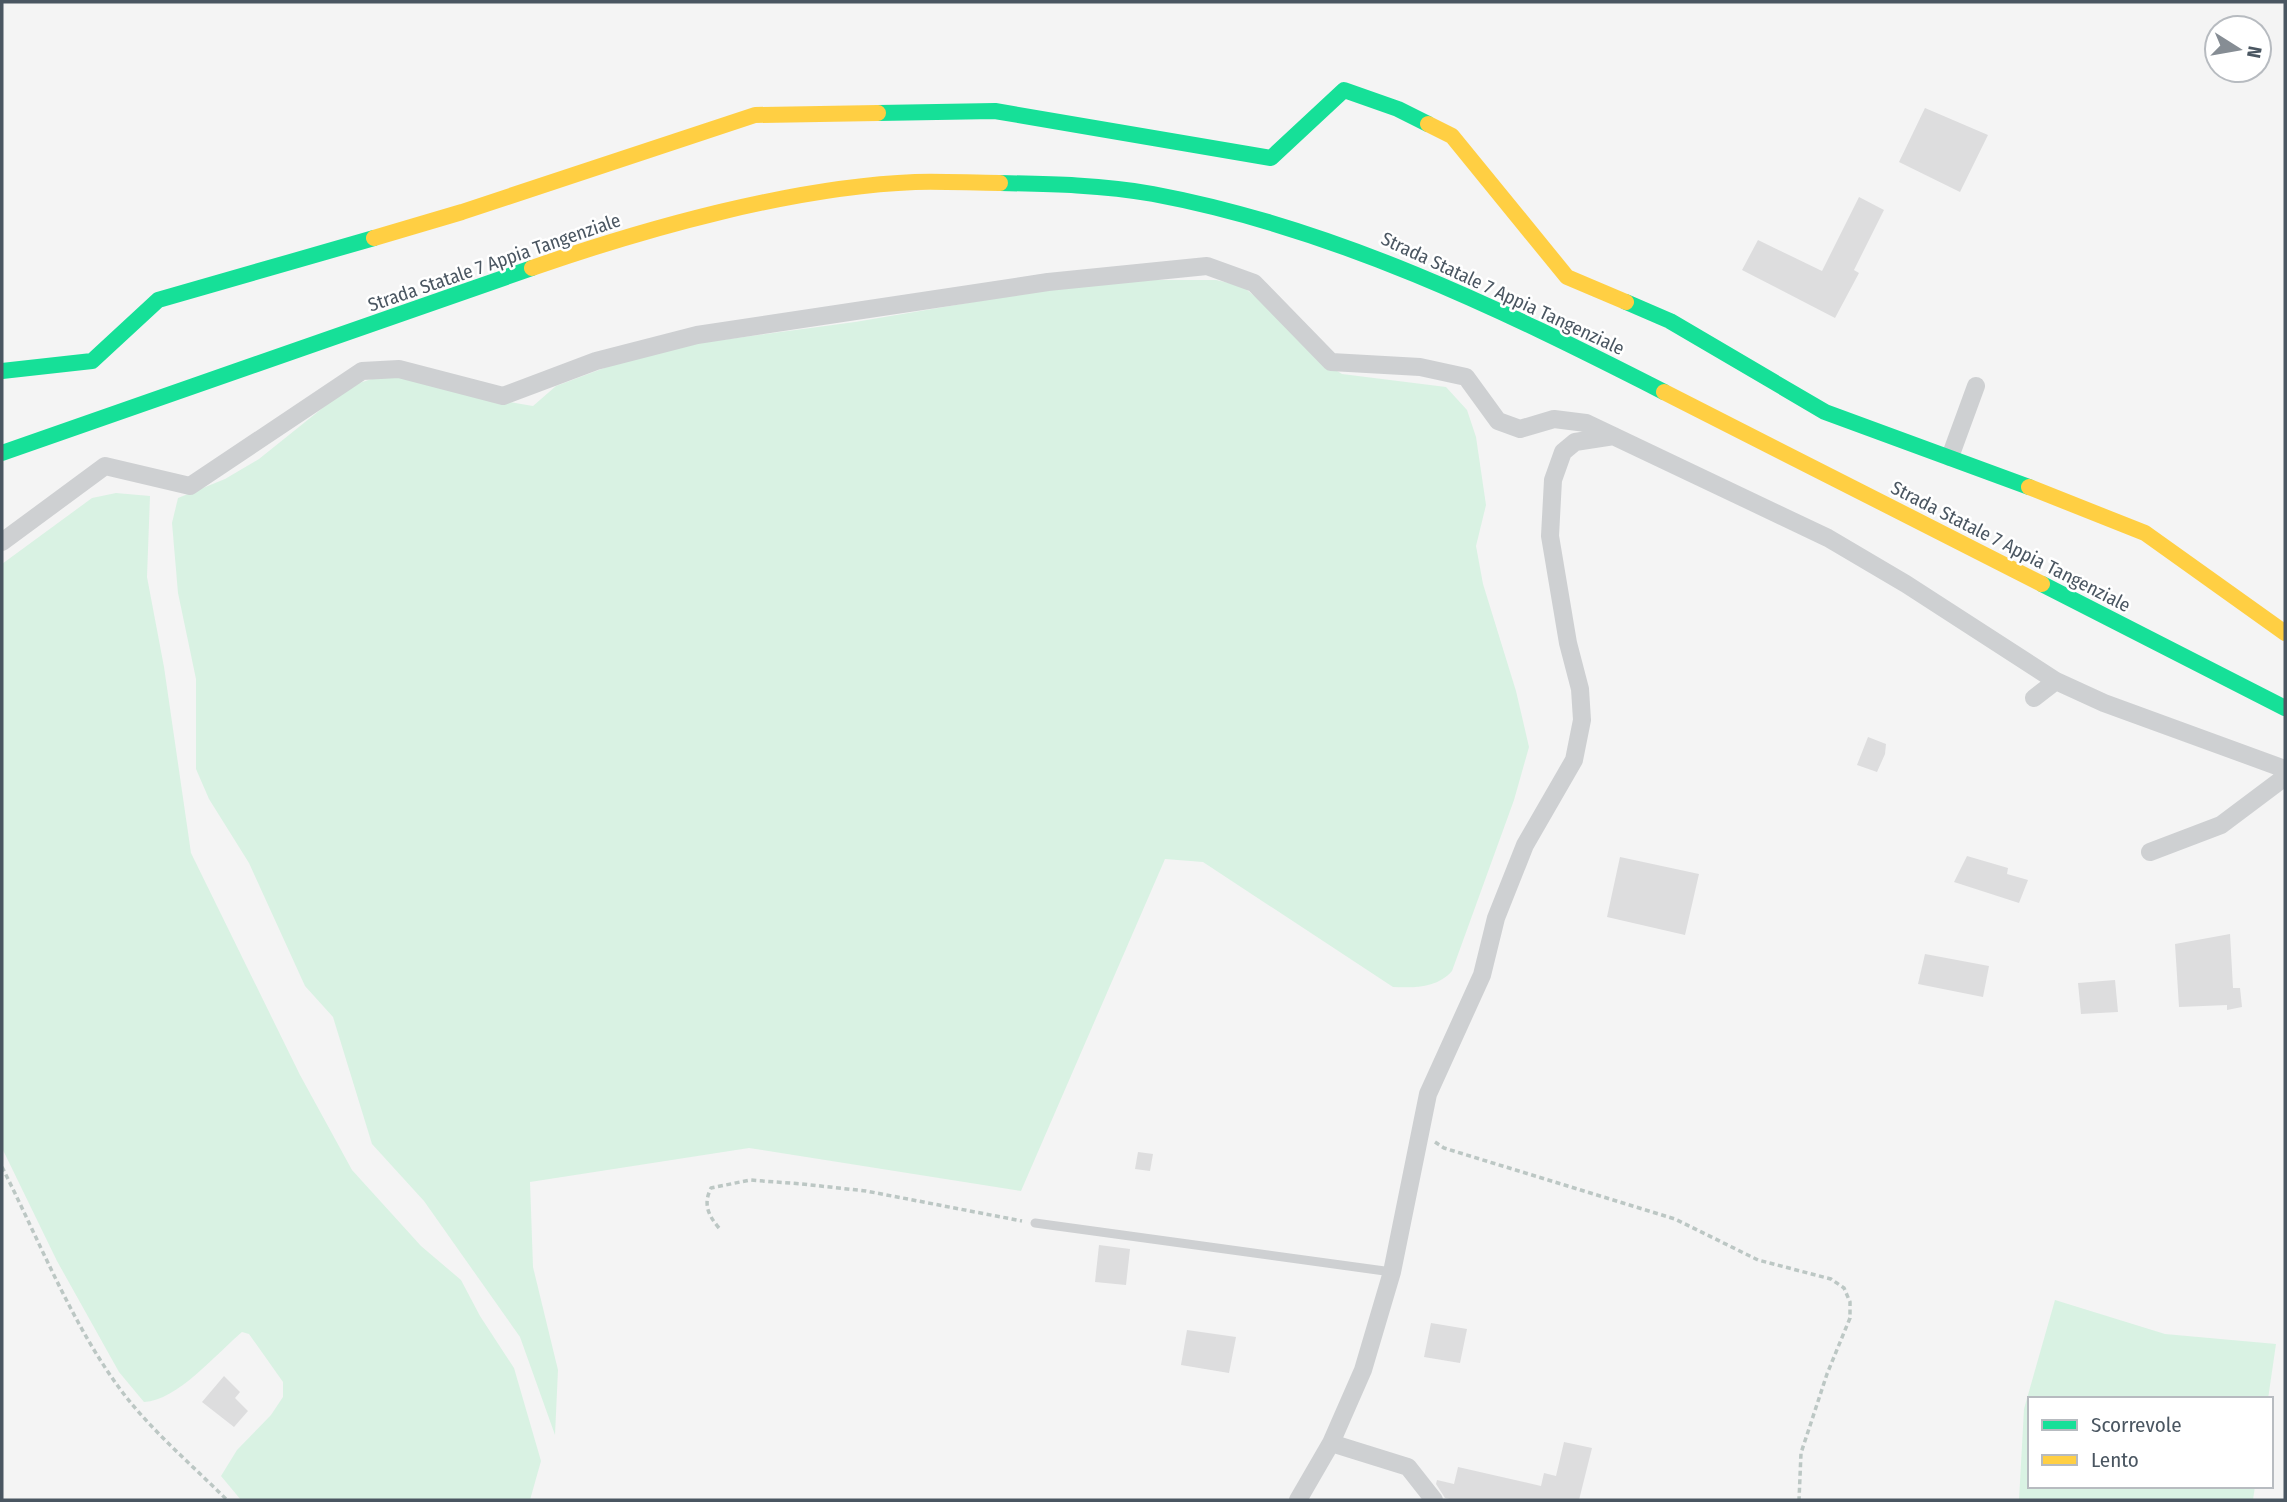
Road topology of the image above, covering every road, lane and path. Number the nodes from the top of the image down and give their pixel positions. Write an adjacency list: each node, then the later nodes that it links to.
1 (2, 371): 5 (main road)
2 (1976, 386): 5 (street)
3 (1614, 436): 6 (street); 8 (street); 14 (street)
4 (2, 453): 10 (main road, Strada Statale 7 Appia Tangenziale)
5 (1950, 457): 7 (main road)
6 (2, 542)
7 (2285, 633)
8 (2056, 681): 9 (street); 11 (street)
9 (2034, 698)
10 (2285, 708)
11 (2285, 769)
12 (2285, 777): 13 (street)
13 (2150, 852)
14 (1420, 1132): 18 (street); 23 (path)
15 (2, 1167): 20 (path)
16 (1035, 1223): 17 (path); 18 (lane)
17 (719, 1228)
18 (1392, 1272): 19 (street)
19 (1331, 1443): 21 (street); 22 (street)
20 (227, 1500)
21 (1298, 1500)
22 (1434, 1500)
23 (1799, 1500)

